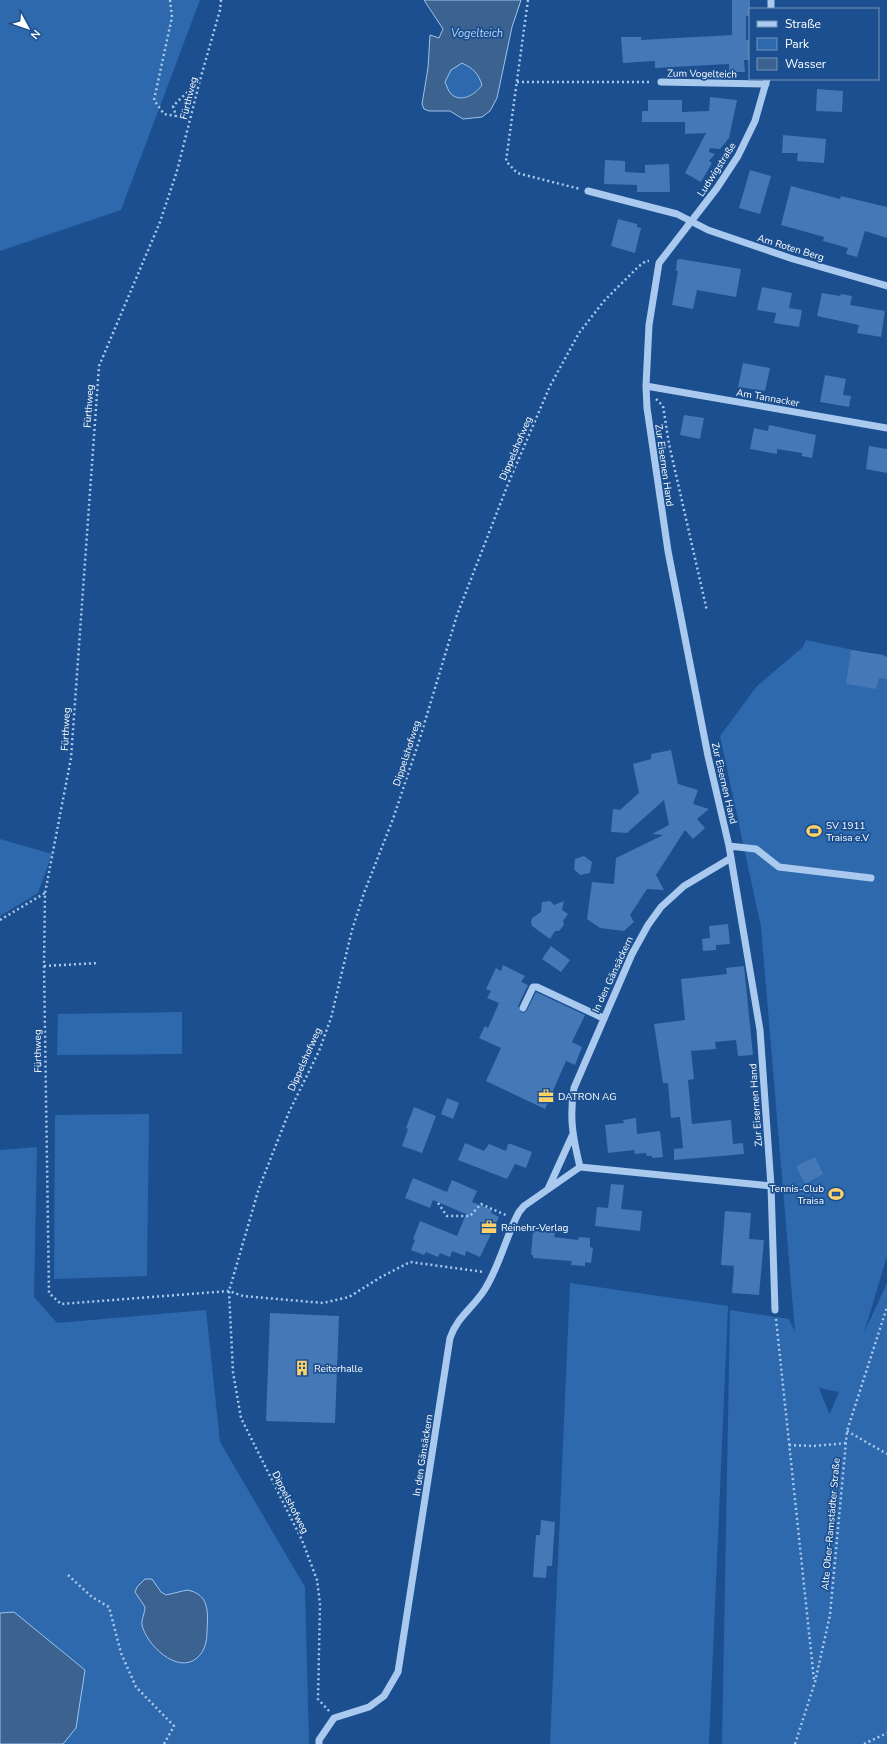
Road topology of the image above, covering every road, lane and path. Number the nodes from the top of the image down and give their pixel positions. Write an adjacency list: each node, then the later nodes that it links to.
1 (170, 0): 4 (path)
2 (221, 0): 4 (path, Fürthweg)
3 (528, 0): 6 (path)
4 (200, 80): 18 (path, Fürthweg)
5 (766, 81): 7 (street, Zum Vogelteich); 9 (street, Ludwigstraße)
6 (517, 82): 7 (path); 8 (path)
7 (661, 82)
8 (588, 191): 9 (street)
9 (692, 221): 10 (street, Ludwigstraße); 11 (street, Am Roten Berg)
10 (659, 263): 12 (street, Zur Eisernen Hand); 31 (path, Dippelshofweg)
11 (887, 286)
12 (646, 386): 13 (street, Am Tannacker); 14 (path); 15 (street, Zur Eisernen Hand)
13 (887, 428)
14 (707, 611)
15 (729, 846): 16 (street, Zur Eisernen Hand); 17 (street)
16 (731, 858): 23 (street, In den Gänsäckern); 26 (street, Zur Eisernen Hand)
17 (871, 878)
18 (45, 893): 19 (path); 21 (path, Fürthweg)
19 (0, 920)
20 (99, 963): 21 (path)
21 (44, 966): 31 (path, Fürthweg)
22 (523, 1008): 23 (street)
23 (603, 1018): 24 (street, In den Gänsäckern)
24 (572, 1136): 25 (street, In den Gänsäckern); 27 (street, In den Gänsäckern)
25 (580, 1167): 26 (street); 27 (street, In den Gänsäckern)
26 (771, 1186): 33 (street, Zur Eisernen Hand)
27 (548, 1189): 29 (street, In den Gänsäckern)
28 (438, 1202): 29 (path)
29 (515, 1219): 30 (street, In den Gänsäckern)
30 (492, 1274): 31 (path); 40 (street, In den Gänsäckern)
31 (229, 1291): 40 (path, Dippelshofweg)
32 (887, 1307): 34 (path, Alte Ober-Ramstädter Straße)
33 (775, 1310): 36 (path)
34 (847, 1431): 35 (path, Alte Ober-Ramstädter Straße); 37 (path)
35 (846, 1443): 36 (path); 39 (path, Alte Ober-Ramstädter Straße)
36 (789, 1445): 39 (path)
37 (887, 1454)
38 (68, 1575): 42 (path)
39 (815, 1682): 44 (path, Alte Ober-Ramstädter Straße)
40 (334, 1718): 43 (street)
41 (887, 1733): 45 (path)
42 (164, 1744)
43 (319, 1744)
44 (795, 1744)
45 (864, 1744)

